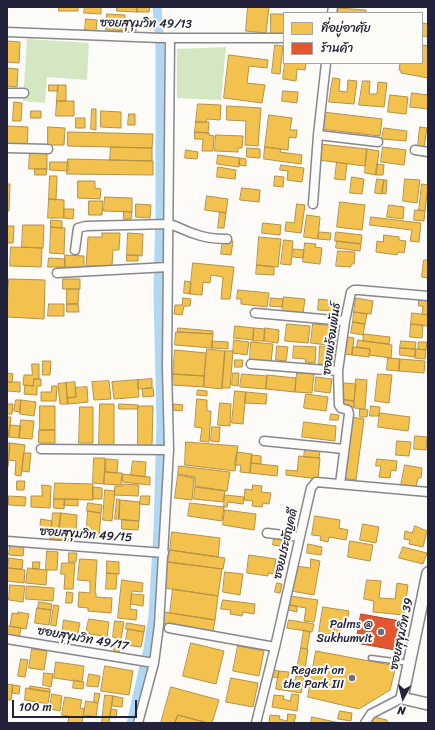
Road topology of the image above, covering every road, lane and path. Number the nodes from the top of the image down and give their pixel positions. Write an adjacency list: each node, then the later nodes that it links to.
1 (7, 32): 2 (street, ซอยสุขุมวิท 49/13)
2 (170, 38): 3 (street, ซอยสุขุมวิท 49/13); 14 (street)
3 (283, 38)
4 (326, 64): 7 (street)
5 (7, 93): 6 (street)
6 (24, 94)
7 (318, 135): 8 (street); 13 (street)
8 (378, 142)
9 (7, 148): 10 (street)
10 (48, 150)
11 (415, 150): 12 (street)
12 (428, 152)
13 (313, 204)
14 (168, 224): 15 (street); 16 (street); 17 (street)
15 (226, 239)
16 (75, 250)
17 (168, 267): 18 (street); 27 (street)
18 (57, 273)
19 (428, 296): 21 (street, ซอยพร้อมพันธ์)
20 (255, 314): 21 (street)
21 (345, 321): 23 (street, ซอยพร้อมพันธ์)
22 (251, 364): 23 (street)
23 (338, 371): 26 (street, ซอยพร้อมพันธ์)
24 (264, 441): 26 (street)
25 (41, 449): 27 (street)
26 (344, 449): 28 (street, ซอยพร้อมพันธ์)
27 (169, 450): 33 (street)
28 (340, 484): 29 (street, ซอยประชัญคดี); 31 (street, ซอยประชัญคดี)
29 (428, 492)
30 (267, 533): 31 (street)
31 (300, 537): 37 (street, ซอยประชัญคดี)
32 (7, 541): 33 (street, ซอยสุขุมวิท 49/15)
33 (164, 553): 40 (street)
34 (428, 573): 39 (street, ซอยสุขุมวิท 39)
35 (169, 628): 37 (street)
36 (7, 639): 40 (street, ซอยสุขุมวิท 49/17)
37 (275, 647): 44 (street, ซอยประชัญคดี)
38 (371, 658): 39 (lane)
39 (409, 663): 41 (street, ซอยสุขุมวิท 39)
40 (154, 664): 43 (street)
41 (402, 698): 42 (street); 45 (street)
42 (428, 704)
43 (138, 723)
44 (256, 723)
45 (365, 723)

